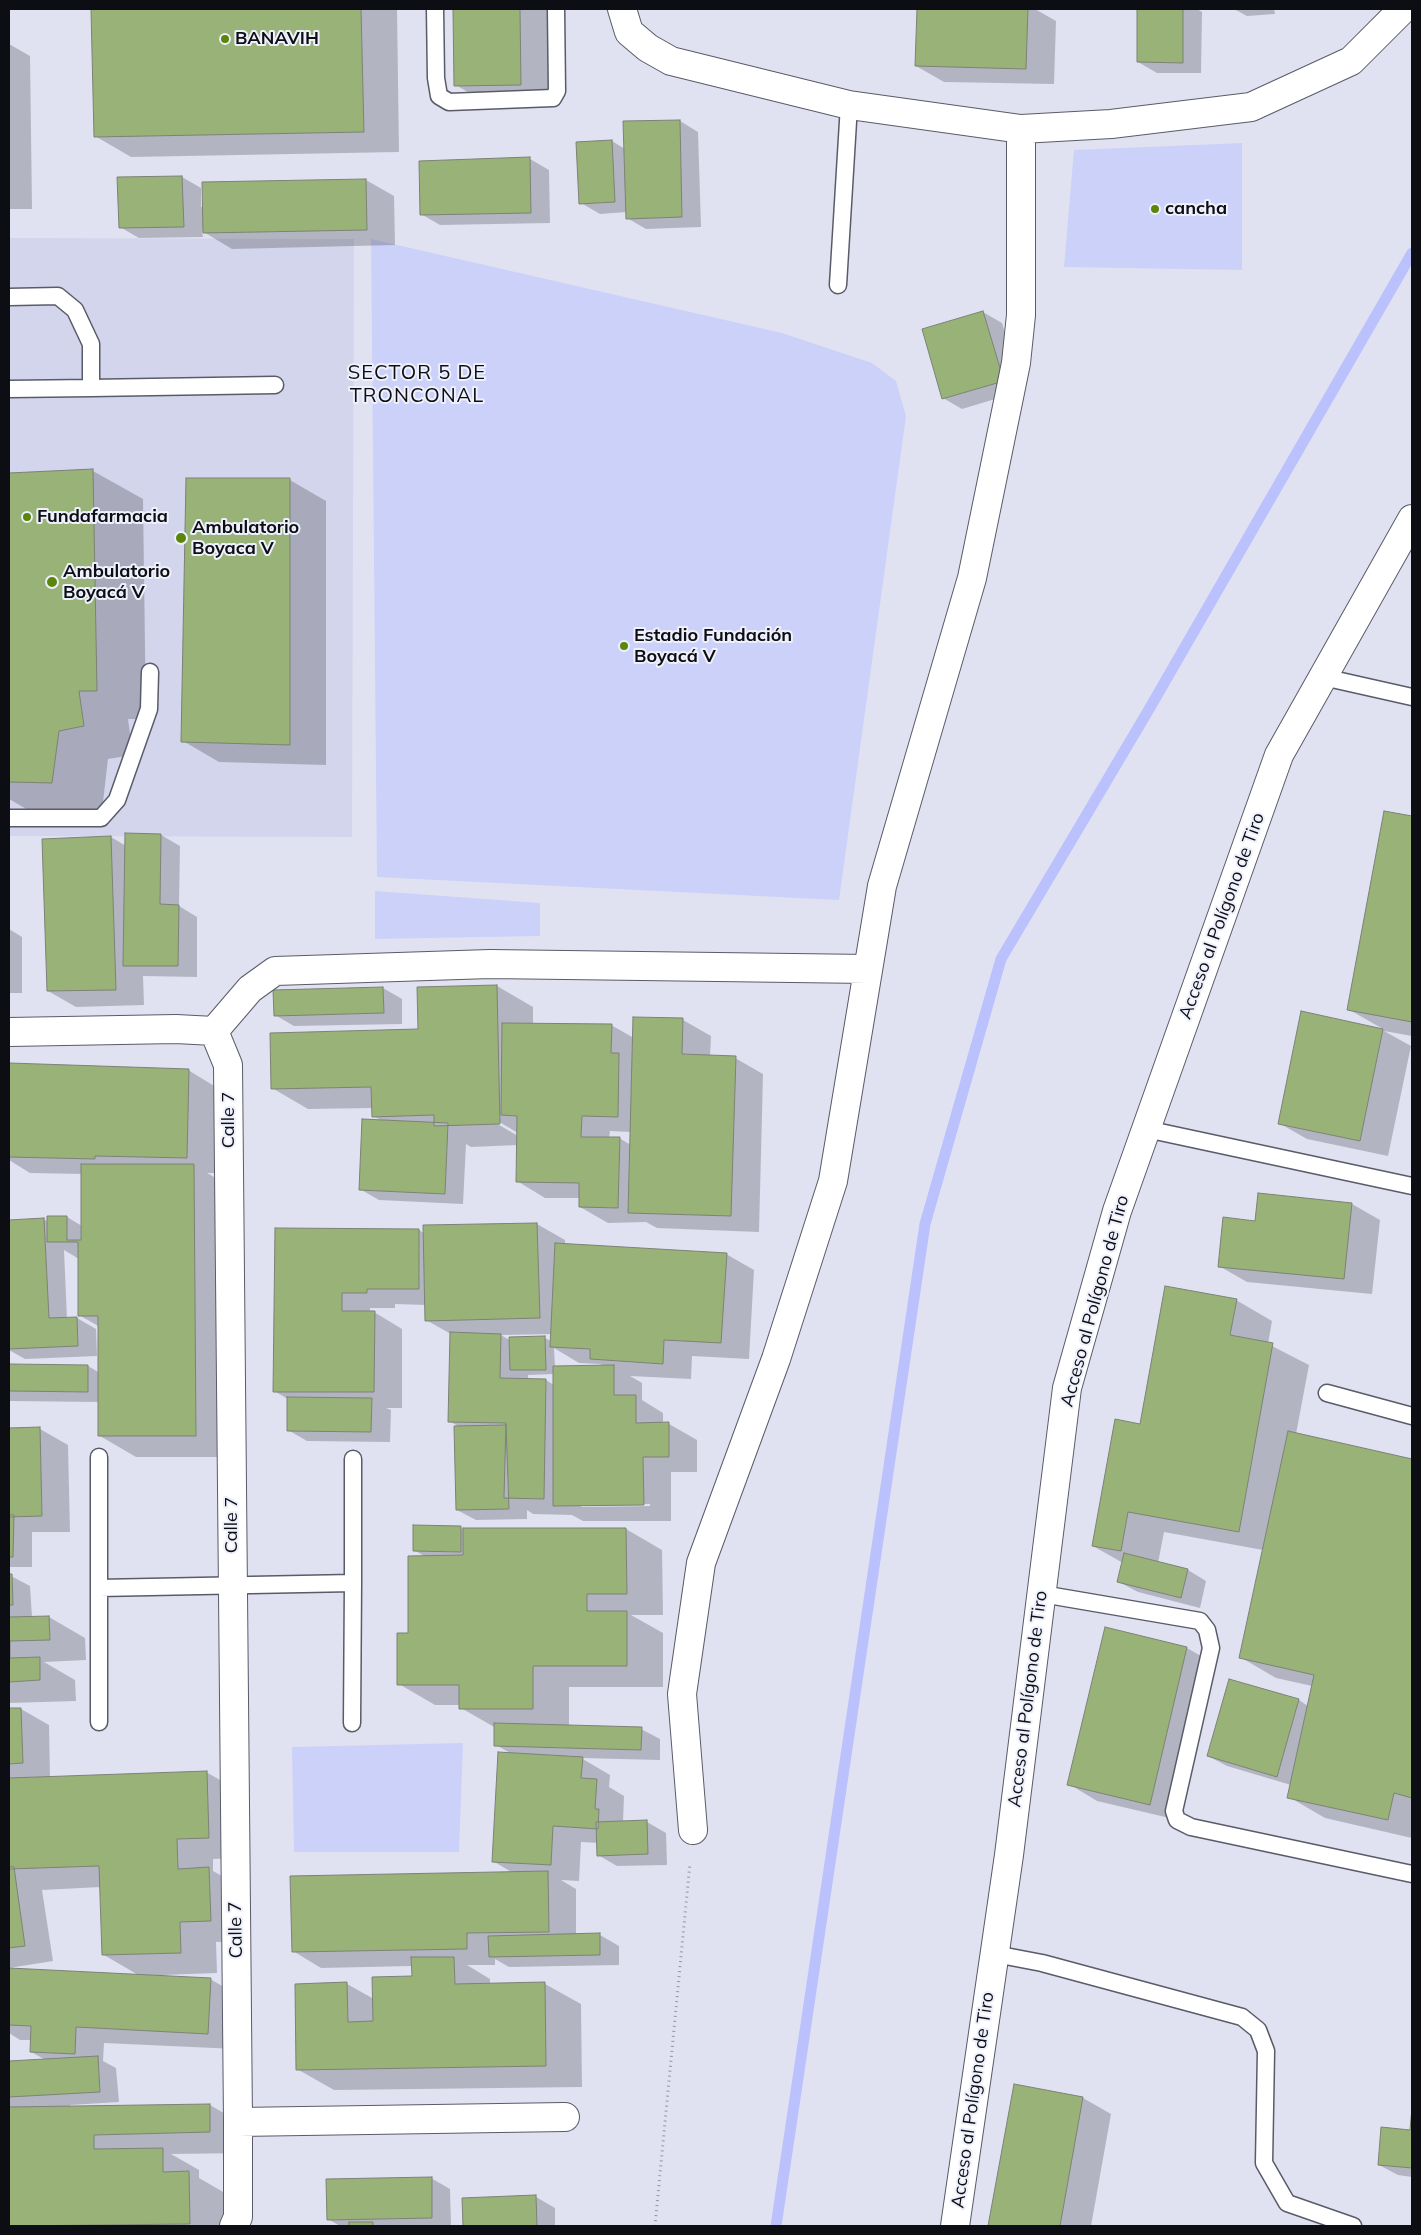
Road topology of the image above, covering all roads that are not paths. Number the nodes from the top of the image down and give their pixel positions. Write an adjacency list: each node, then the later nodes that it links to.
1 (434, 9): 2 (lane)
2 (556, 9)
3 (622, 9): 5 (street)
4 (1403, 9): 6 (street)
5 (849, 105): 6 (street); 7 (lane)
6 (1021, 129): 17 (street)
7 (838, 285)
8 (9, 296): 10 (lane)
9 (275, 385): 10 (lane)
10 (91, 388): 11 (lane)
11 (9, 389)
12 (1408, 535): 14 (street, Acceso al Polígono de Tiro)
13 (150, 672): 16 (lane)
14 (1323, 677): 15 (lane); 20 (street, Acceso al Polígono de Tiro)
15 (1412, 697)
16 (9, 818)
17 (868, 969): 18 (street); 32 (street)
18 (214, 1031): 19 (street); 27 (street, Calle 7)
19 (9, 1032)
20 (1146, 1129): 21 (lane); 29 (street, Acceso al Polígono de Tiro)
21 (1412, 1186)
22 (1327, 1393): 23 (lane)
23 (1412, 1416)
24 (99, 1457): 28 (lane)
25 (353, 1459): 26 (lane)
26 (352, 1583): 27 (lane); 31 (lane)
27 (233, 1585): 28 (lane); 36 (street, Calle 7)
28 (99, 1588): 30 (lane)
29 (1042, 1594): 33 (lane); 34 (street, Acceso al Polígono de Tiro)
30 (99, 1722)
31 (352, 1724)
32 (693, 1830)
33 (1412, 1874)
34 (995, 1954): 38 (street, Acceso al Polígono de Tiro); 39 (lane)
35 (565, 2117): 36 (street)
36 (238, 2122): 37 (street, Calle 7)
37 (234, 2226)
38 (955, 2226)
39 (1353, 2226)

